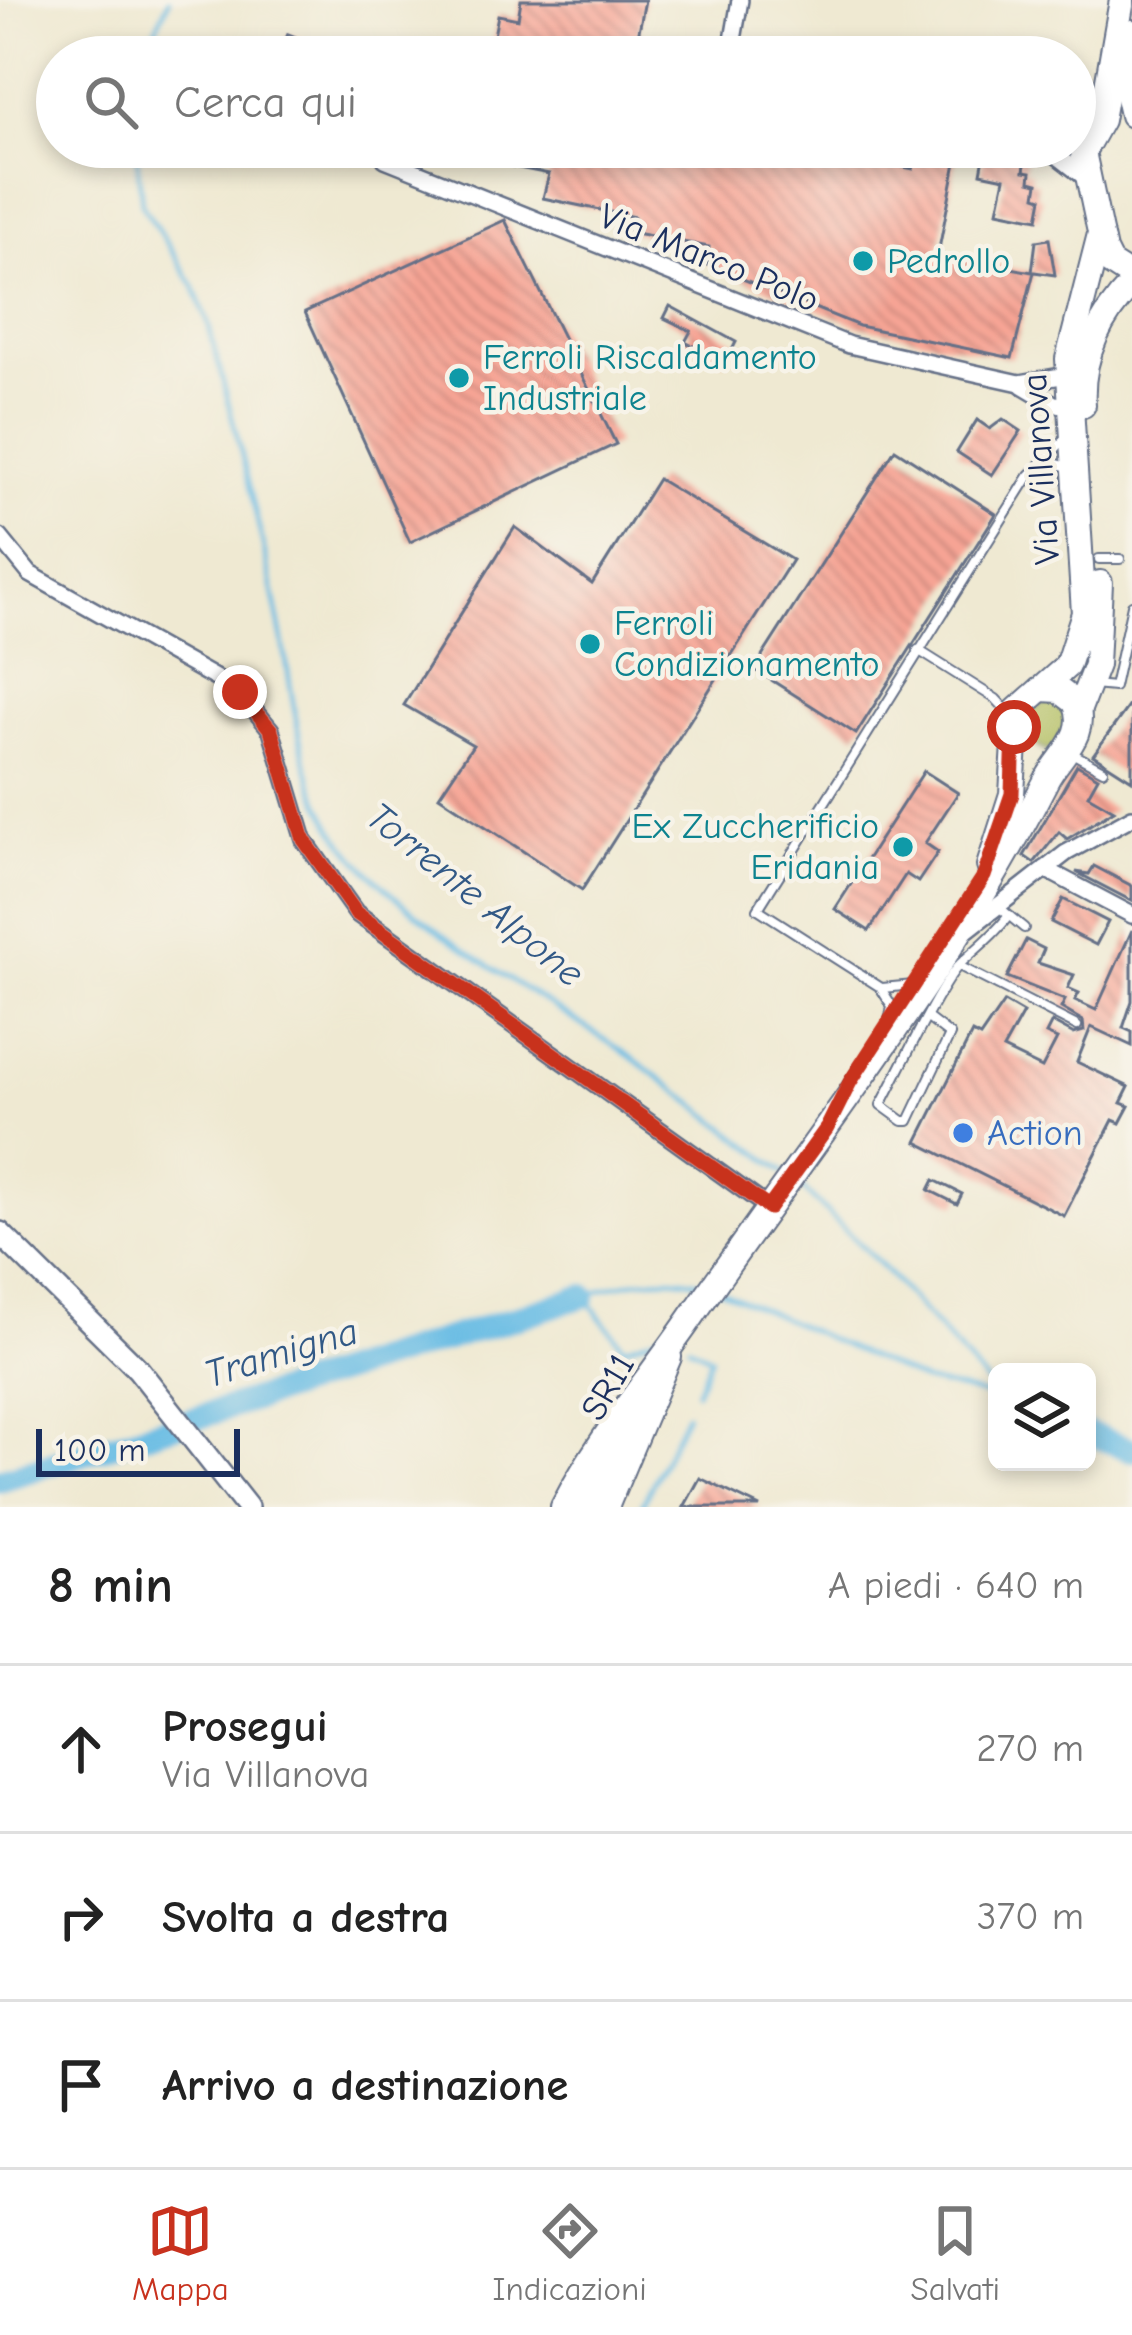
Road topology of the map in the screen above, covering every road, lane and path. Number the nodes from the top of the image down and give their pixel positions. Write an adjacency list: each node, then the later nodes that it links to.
1 (740, 0): 4 (street)
2 (1122, 0): 5 (main road)
3 (1132, 32): 6 (main road)
4 (734, 36)
5 (1096, 100)
6 (1132, 116)
7 (1132, 128): 8 (main road)
8 (1096, 131)
9 (407, 168): 16 (street, Via Marco Polo)
10 (1073, 168): 12 (street)
11 (1084, 168): 12 (main road)
12 (1086, 178): 13 (main road)
13 (1100, 234): 14 (main road); 15 (main road, Via Villanova)
14 (1132, 280): 23 (main road, Via Villanova / SR11)
15 (1067, 375): 16 (street, Via Marco Polo); 17 (main road, Via Villanova)
16 (1020, 383): 17 (street, Via Marco Polo)
17 (1069, 417): 18 (lane); 19 (main road, Via Villanova)
18 (1033, 469): 19 (lane); 22 (lane)
19 (1074, 470): 26 (main road, Via Villanova)
20 (0, 537): 41 (street)
21 (1132, 605): 23 (lane)
22 (918, 650): 24 (lane); 36 (lane)
23 (1091, 685): 25 (main road, Via Villanova / SR11)
24 (996, 699): 26 (lane); 26 (lane)
25 (1079, 709): 26 (main road); 27 (main road, SR11)
26 (1024, 713): 27 (main road); 34 (main road, SR11)
27 (1065, 754): 28 (lane); 31 (main road, SR11)
28 (1103, 770)
29 (1132, 817): 30 (street)
30 (1045, 869): 31 (street); 32 (street)
31 (1000, 904): 33 (lane); 34 (main road, SR11); 34 (lane)
32 (1132, 915)
33 (1024, 928)
34 (958, 947): 35 (main road, SR11); 37 (lane); 39 (lane); 40 (main road, SR11)
35 (914, 985): 36 (lane); 38 (main road, SR11)
36 (880, 987): 38 (lane)
37 (929, 1019): 37 (lane)
38 (889, 1023): 40 (main road, SR11)
39 (1077, 1026)
40 (821, 1137): 41 (main road, SR11)
41 (775, 1200): 43 (main road, SR11)
42 (0, 1233): 44 (street)
43 (691, 1318): 45 (main road, SR11 / SR11); 46 (main road)
44 (242, 1500)
45 (593, 1502)
46 (563, 1507)

